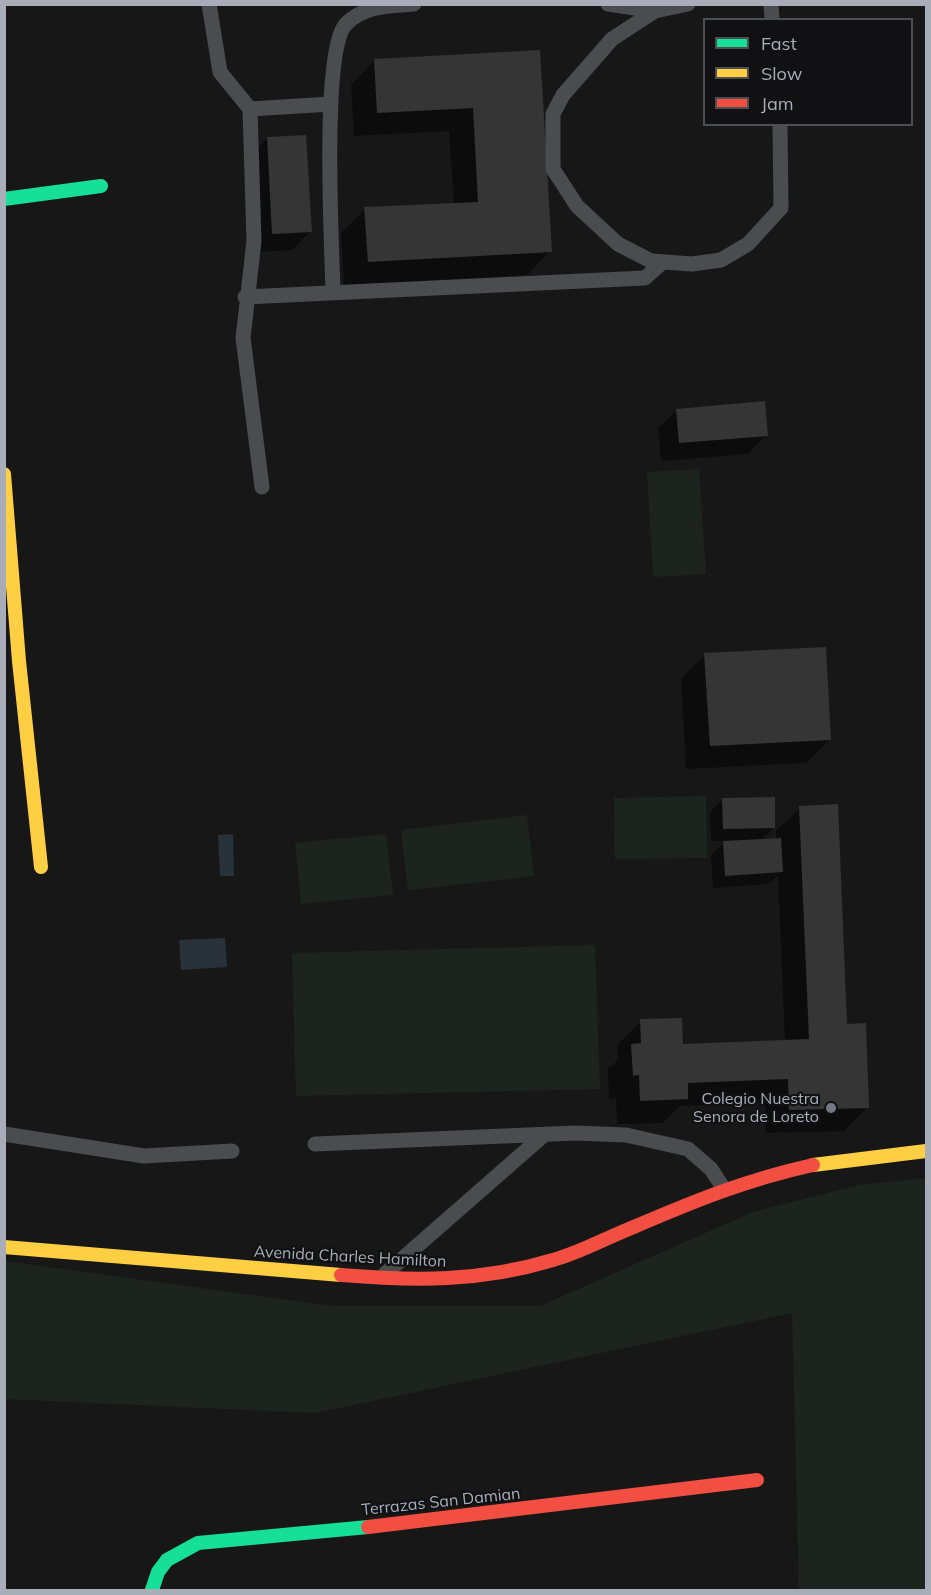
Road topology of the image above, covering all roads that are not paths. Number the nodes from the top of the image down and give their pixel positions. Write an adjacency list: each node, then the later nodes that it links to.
1 (209, 4): 7 (lane)
2 (414, 4): 6 (lane)
3 (608, 4): 5 (lane)
4 (688, 4): 5 (lane)
5 (655, 11): 11 (lane)
6 (331, 104): 7 (lane); 12 (lane)
7 (250, 109): 13 (lane)
8 (780, 126): 11 (lane)
9 (101, 186): 10 (street)
10 (4, 199)
11 (663, 262): 12 (lane)
12 (333, 292): 13 (lane)
13 (245, 297): 15 (lane)
14 (4, 474): 16 (street)
15 (262, 487)
16 (41, 867)
17 (4, 1134): 20 (lane)
18 (545, 1134): 19 (lane); 22 (lane); 24 (lane)
19 (315, 1144)
20 (232, 1151)
21 (927, 1151): 22 (street, Avenida Charles Hamilton)
22 (724, 1189): 24 (street, Avenida Charles Hamilton)
23 (4, 1247): 24 (street, Avenida Charles Hamilton)
24 (381, 1278)
25 (757, 1480): 26 (street, Terrazas San Damian)
26 (152, 1590)

